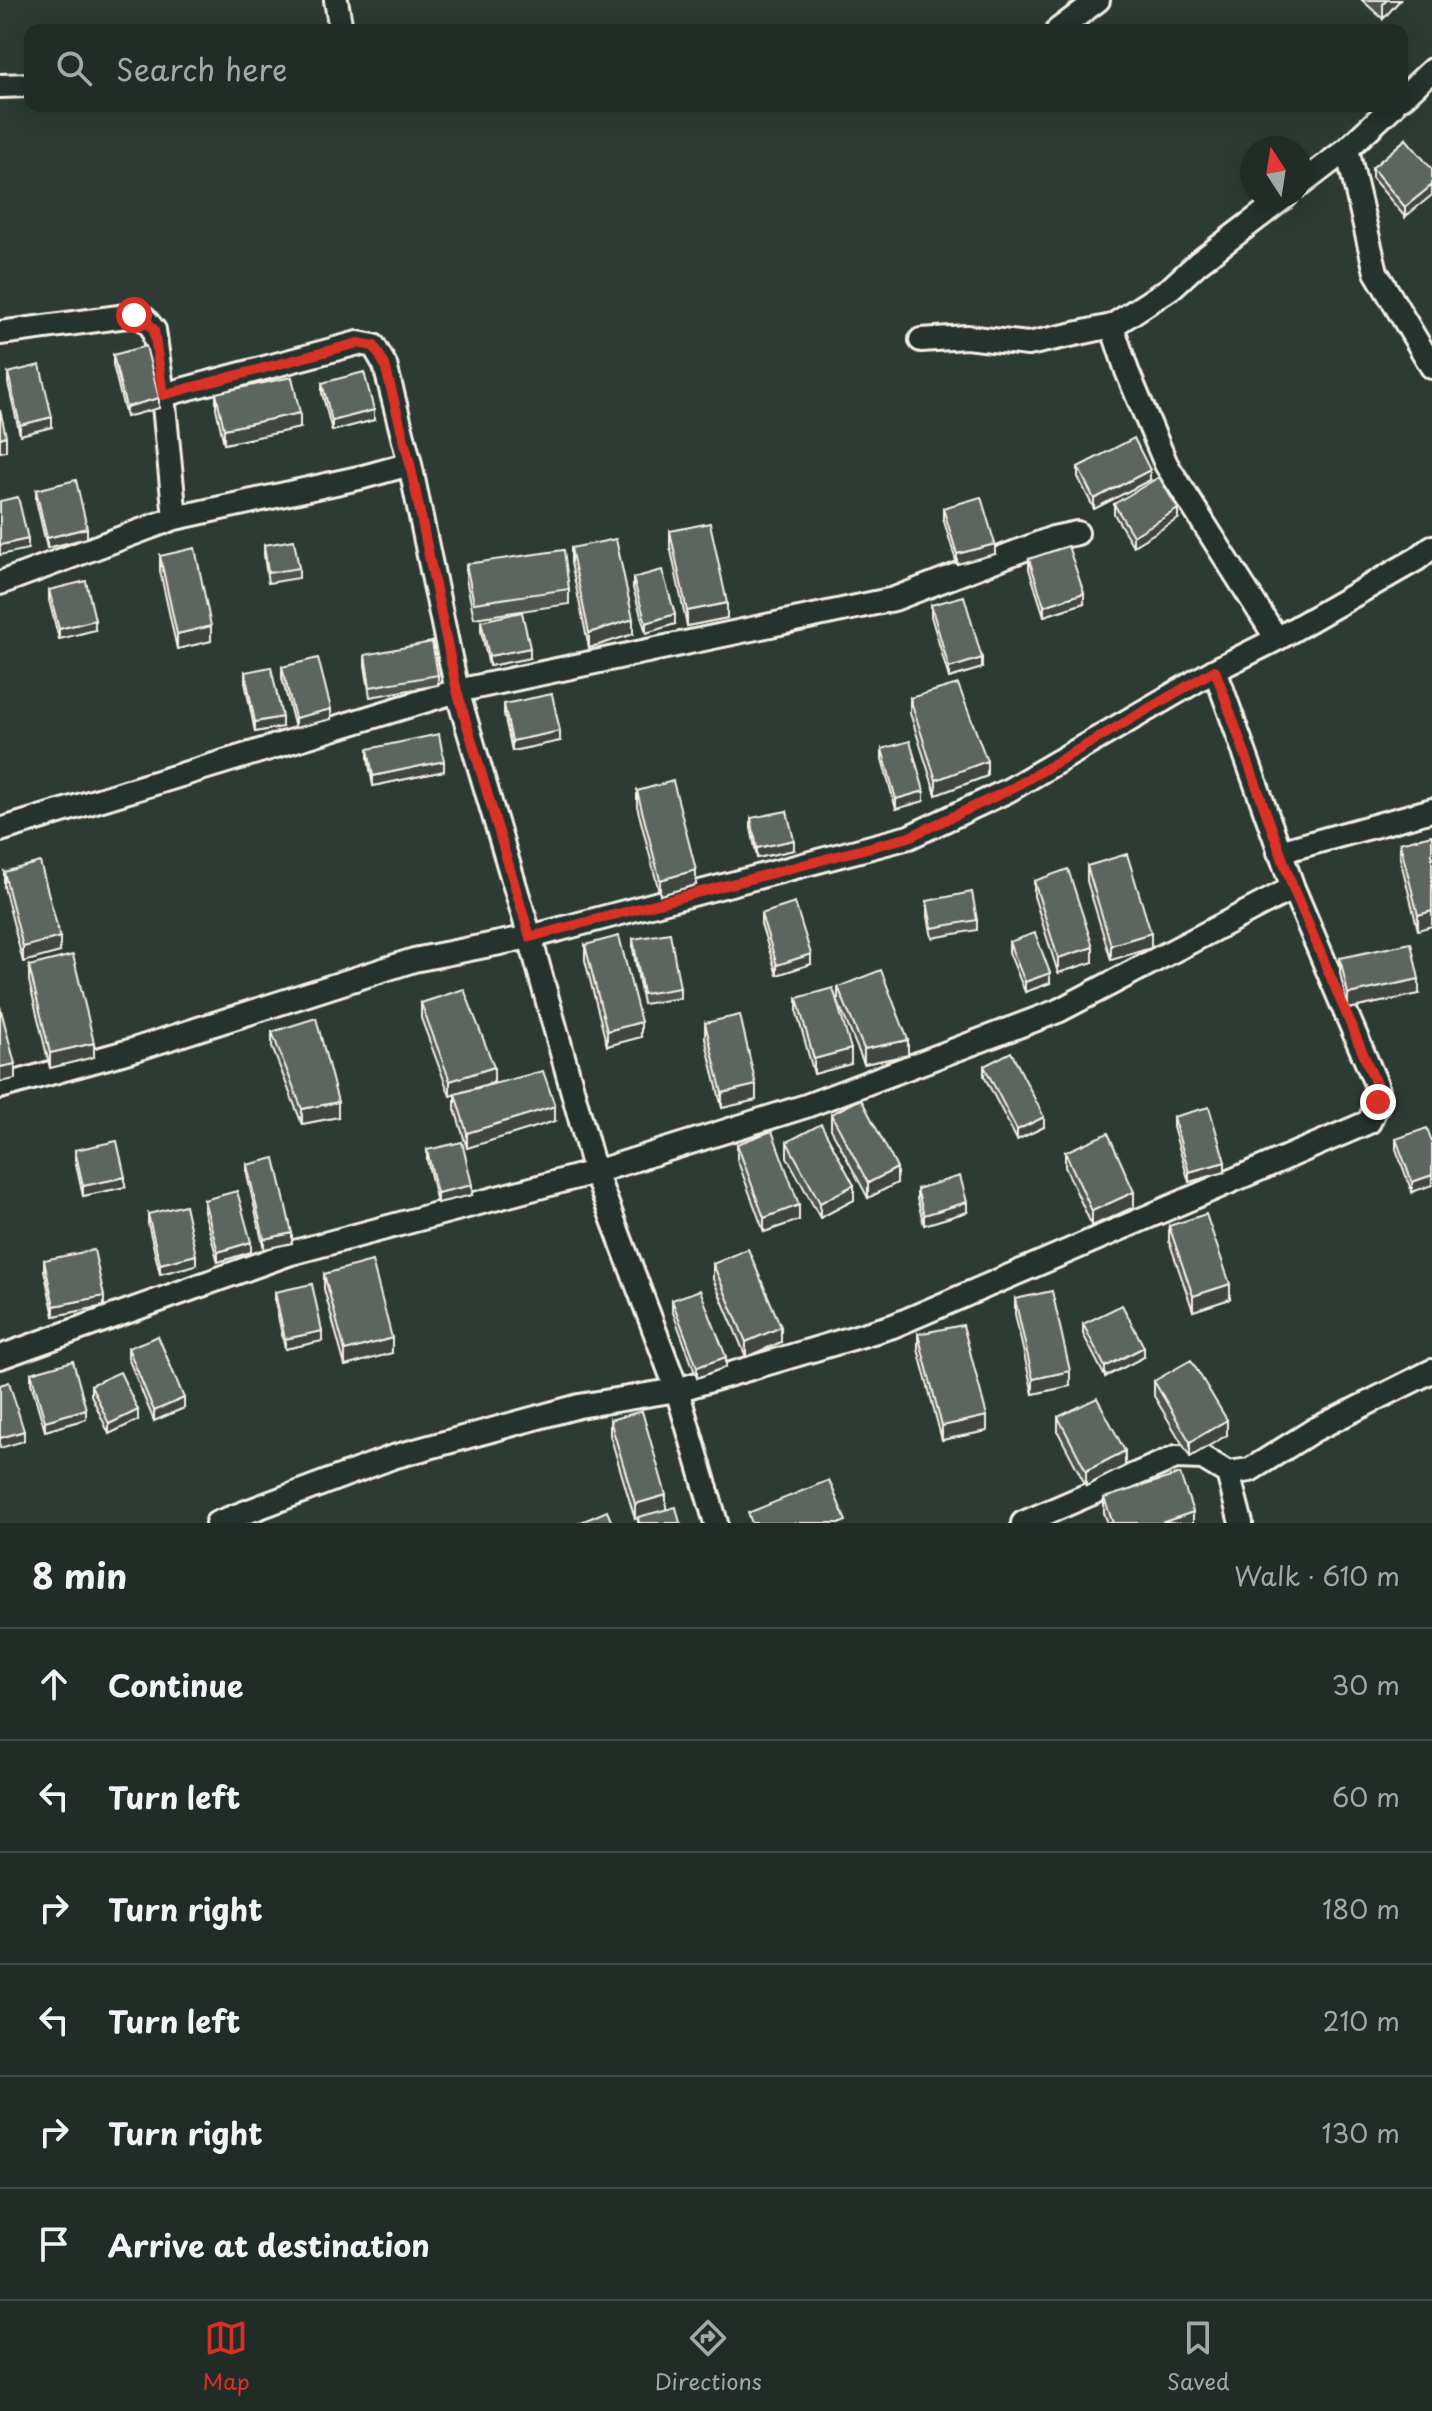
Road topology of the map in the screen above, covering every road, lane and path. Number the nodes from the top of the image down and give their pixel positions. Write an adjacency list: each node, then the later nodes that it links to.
1 (336, 0): 3 (street)
2 (1098, 0): 4 (street)
3 (340, 24)
4 (1066, 24)
5 (1432, 70): 8 (street)
6 (24, 85): 7 (street)
7 (0, 86)
8 (1408, 92)
9 (1387, 112): 10 (street)
10 (1347, 149): 11 (street); 16 (street)
11 (1312, 176)
12 (1270, 208): 13 (street)
13 (1112, 326): 15 (street); 23 (street)
14 (0, 333): 17 (street)
15 (921, 340)
16 (1432, 367)
17 (163, 395): 18 (street); 19 (street)
18 (410, 464): 19 (street); 25 (street)
19 (175, 518): 22 (street)
20 (1077, 533): 25 (street)
21 (1432, 547): 23 (street)
22 (0, 583)
23 (1277, 639): 24 (street)
24 (1215, 670): 28 (street); 30 (street)
25 (457, 691): 27 (street); 30 (street)
26 (1432, 810): 28 (street)
27 (0, 830)
28 (1279, 852): 29 (street)
29 (1293, 888): 32 (street); 35 (street)
30 (530, 937): 31 (street); 32 (street)
31 (0, 1087)
32 (595, 1172): 33 (street); 35 (street)
33 (0, 1357)
34 (1432, 1371): 36 (street)
35 (677, 1390): 37 (street); 38 (street)
36 (1228, 1473): 39 (street); 40 (street)
37 (217, 1523)
38 (716, 1523)
39 (1023, 1523)
40 (1241, 1523)

